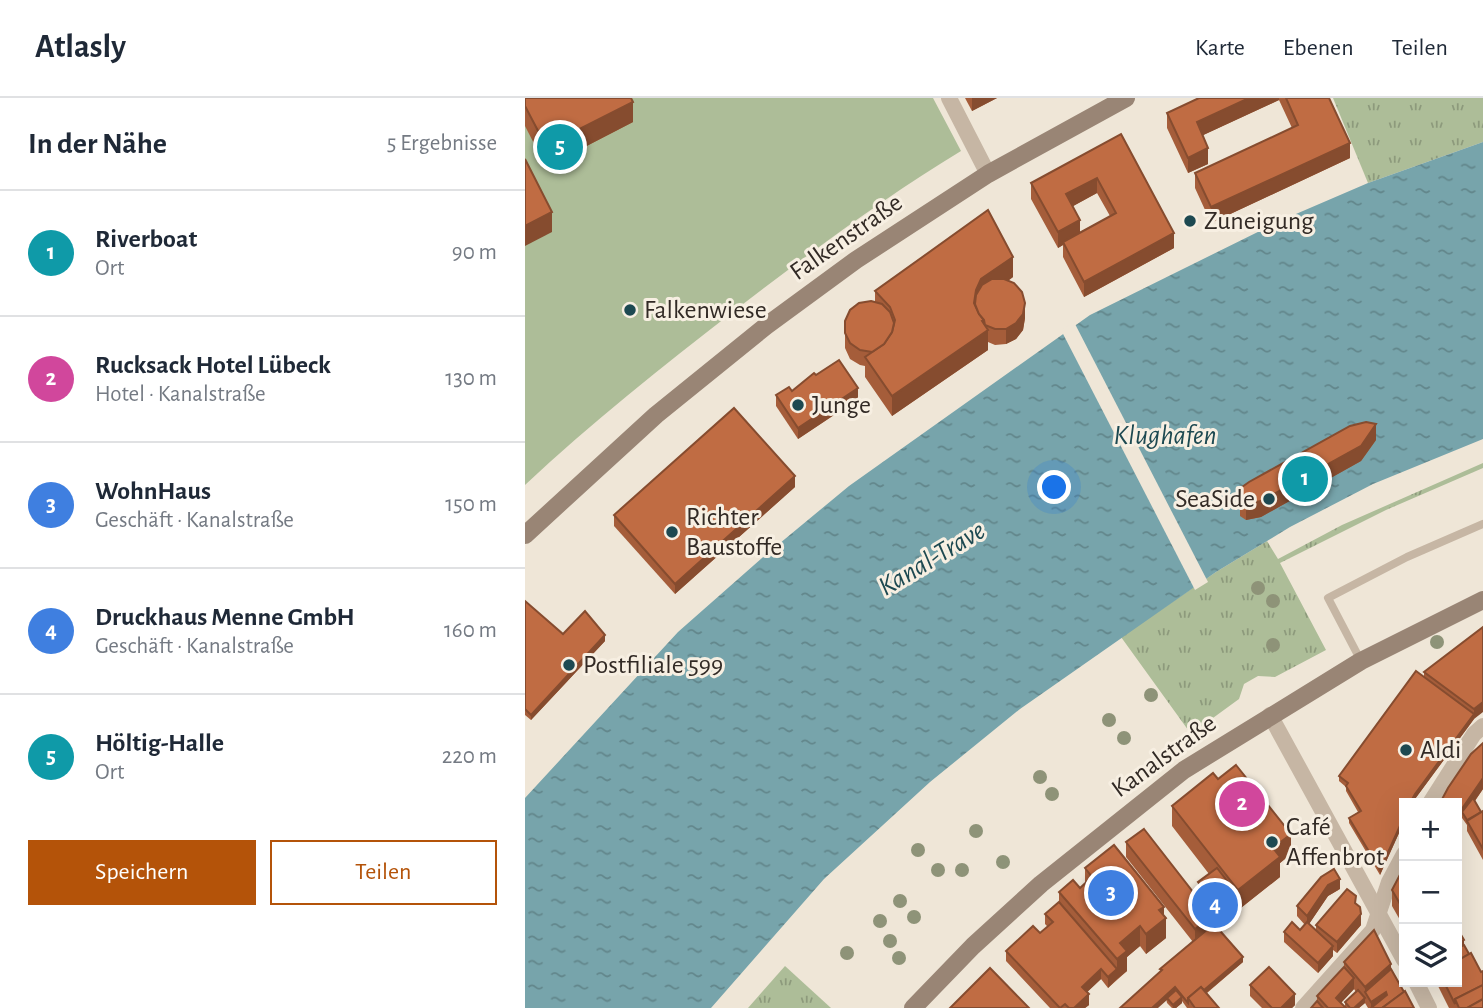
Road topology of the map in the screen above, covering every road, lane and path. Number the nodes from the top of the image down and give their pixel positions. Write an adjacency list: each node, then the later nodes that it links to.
1 (949, 98): 3 (street)
2 (1125, 98): 3 (main road, Falkenstraße)
3 (988, 174): 5 (main road, Falkenstraße)
4 (1483, 524): 7 (lane)
5 (525, 535)
6 (1483, 600): 7 (main road, Kanalstraße)
7 (1361, 661): 8 (main road, Kanalstraße)
8 (1270, 715): 12 (street); 15 (main road, Kanalstraße)
9 (1483, 726): 10 (street)
10 (1433, 798)
11 (1400, 861): 12 (street)
12 (1379, 910): 13 (street); 16 (street)
13 (1399, 950)
14 (1418, 987): 17 (street)
15 (913, 1008)
16 (1303, 1008)
17 (1429, 1008)

